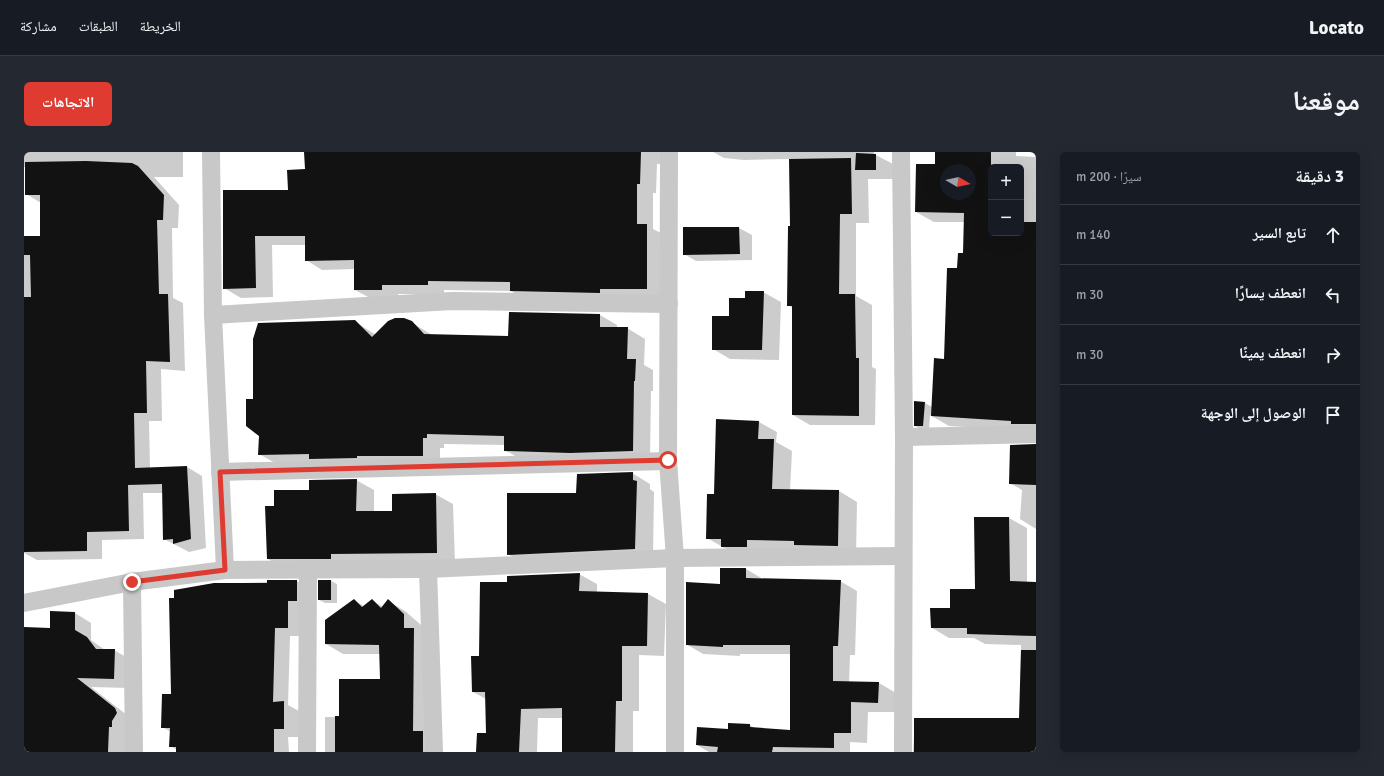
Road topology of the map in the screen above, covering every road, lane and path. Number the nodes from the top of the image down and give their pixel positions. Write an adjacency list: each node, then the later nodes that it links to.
1 (211, 152): 5 (street)
2 (669, 152): 4 (street)
3 (901, 152): 7 (street)
4 (669, 304): 5 (street); 8 (street)
5 (213, 315): 9 (street)
6 (1036, 434): 7 (street)
7 (904, 437): 10 (street)
8 (668, 460): 9 (street); 11 (street)
9 (220, 472): 13 (street)
10 (902, 556): 11 (street); 21 (street)
11 (674, 558): 12 (street); 20 (street)
12 (428, 569): 14 (street); 19 (street)
13 (225, 570): 14 (street); 15 (street)
14 (308, 570): 18 (street)
15 (132, 582): 16 (street); 17 (street)
16 (24, 603)
17 (134, 752)
18 (307, 752)
19 (434, 752)
20 (675, 752)
21 (903, 752)

